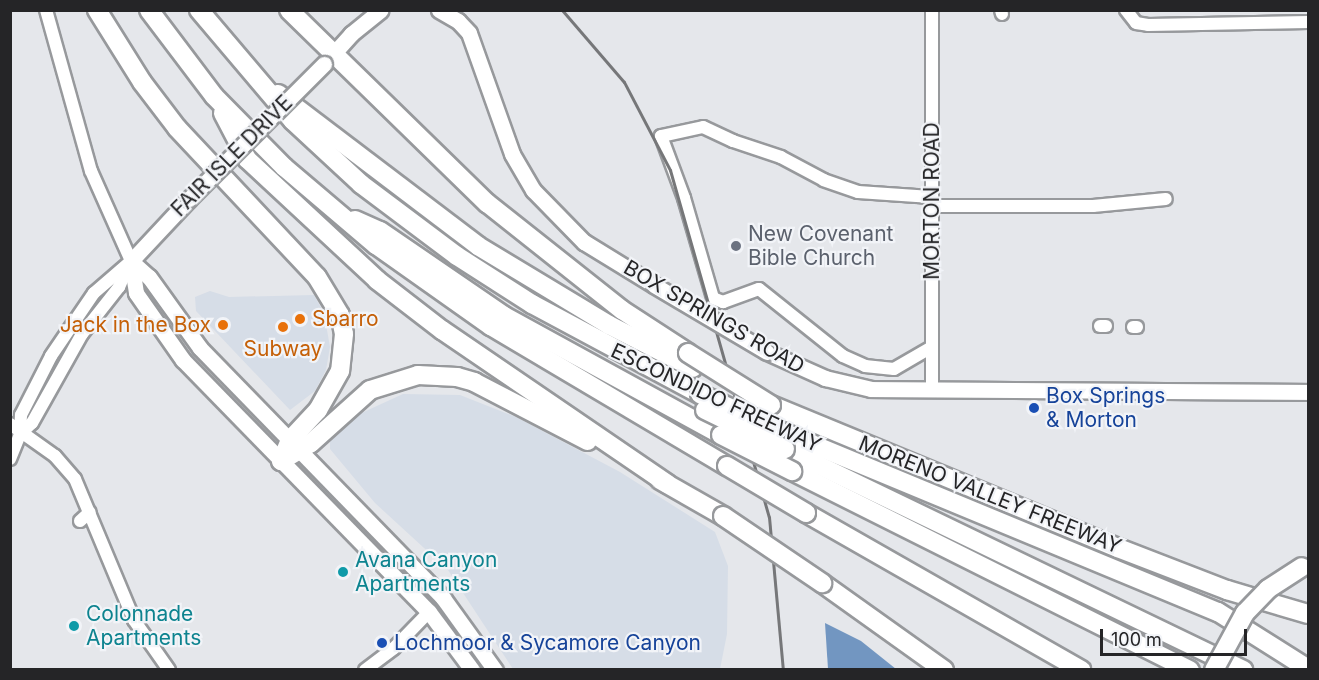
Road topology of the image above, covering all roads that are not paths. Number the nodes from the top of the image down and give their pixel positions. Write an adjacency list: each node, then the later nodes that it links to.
1 (46, 10): 18 (street)
2 (97, 10): 26 (highway)
3 (149, 10): 14 (highway, ESCONDIDO FREEWAY)
4 (199, 10): 11 (highway, ESCONDIDO FREEWAY)
5 (289, 10): 12 (highway)
6 (381, 10): 12 (main road)
7 (439, 10): 21 (main road, BOX SPRINGS ROAD, bridge)
8 (932, 10): 16 (street, MORTON ROAD)
9 (1126, 10): 10 (street)
10 (1308, 22)
11 (211, 28): 13 (highway, ESCONDIDO FREEWAY); 23 (highway)
12 (329, 58): 18 (main road, FAIR ISLE DRIVE, bridge); 20 (highway)
13 (259, 81): 20 (highway); 23 (highway, ESCONDIDO FREEWAY)
14 (214, 96): 17 (highway, ESCONDIDO FREEWAY); 29 (highway)
15 (1166, 199): 16 (street)
16 (931, 202): 19 (street, MORTON ROAD); 19 (street)
17 (334, 211): 38 (highway, ESCONDIDO FREEWAY, bridge); 39 (highway, bridge)
18 (131, 261): 25 (street, FAIR ISLE DRIVE); 26 (main road); 28 (main road)
19 (932, 347): 21 (street, MORTON ROAD)
20 (691, 360): 32 (highway, MORENO VALLEY FREEWAY, bridge)
21 (932, 391): 22 (main road, BOX SPRINGS ROAD)
22 (1308, 392)
23 (703, 402): 41 (highway, bridge); 42 (highway, ESCONDIDO FREEWAY, bridge)
24 (10, 424): 25 (street)
25 (15, 433): 27 (street, FAIR ISLE DRIVE); 33 (street)
26 (295, 444): 28 (highway); 29 (highway); 36 (main road)
27 (10, 459)
28 (282, 460): 31 (main road)
29 (668, 484): 37 (highway, bridge)
30 (1305, 565): 40 (highway, bridge)
31 (429, 612): 34 (street); 35 (main road)
32 (1308, 614)
33 (169, 669)
34 (365, 669)
35 (472, 669)
36 (495, 669)
37 (944, 669)
38 (1081, 669)
39 (1191, 669)
40 (1214, 669)
41 (1243, 669)
42 (1308, 669)

